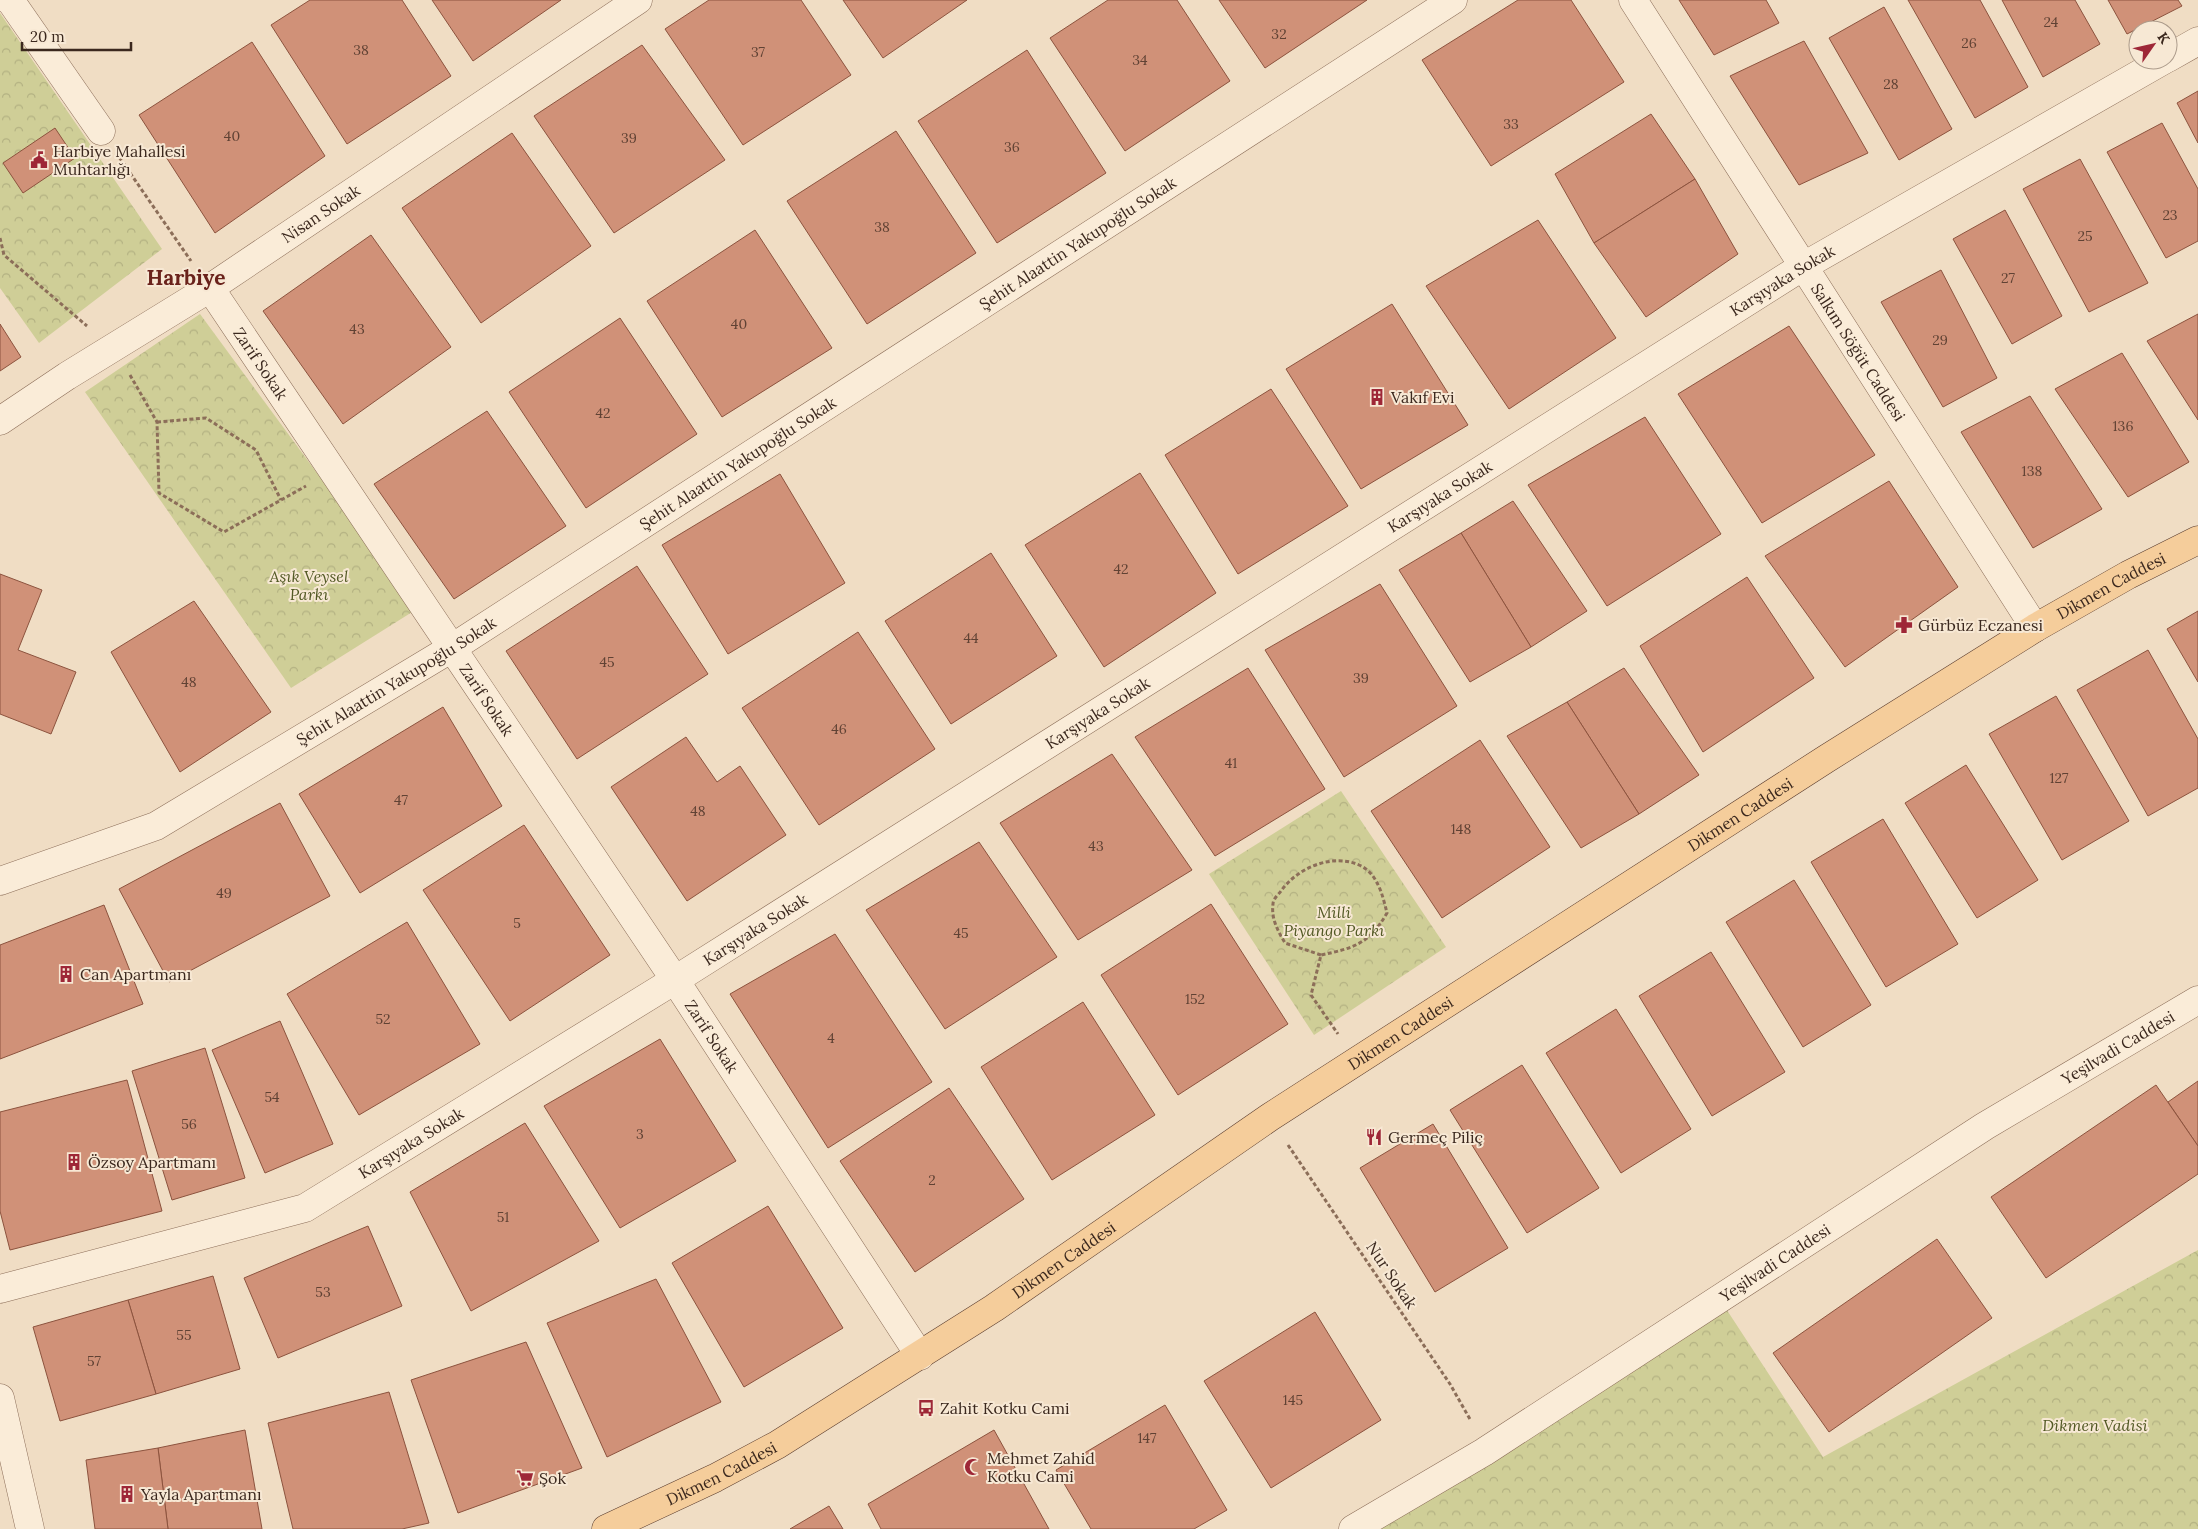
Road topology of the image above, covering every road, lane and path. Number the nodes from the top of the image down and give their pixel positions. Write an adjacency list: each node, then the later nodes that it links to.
1 (10, 0): 8 (street)
2 (1452, 0): 19 (street, Şehit Alaattin Yakupoğlu Sokak)
3 (1633, 0): 10 (street, Salkım Söğüt Caddesi)
4 (635, 1): 11 (street, Nisan Sokak)
5 (2198, 41): 6 (street)
6 (2178, 52)
7 (2147, 70): 10 (street, Karşıyaka Sokak)
8 (101, 131): 11 (path)
9 (0, 238): 12 (path)
10 (1802, 267): 18 (street, Salkım Söğüt Caddesi); 22 (street, Karşıyaka Sokak)
11 (210, 288): 12 (street, Nisan Sokak); 15 (street, Zarif Sokak)
12 (114, 348): 13 (street, Nisan Sokak); 14 (path)
13 (0, 421)
14 (157, 422): 16 (path); 16 (path)
15 (333, 471): 16 (path); 19 (street, Zarif Sokak)
16 (281, 500)
17 (2198, 540): 18 (main road, Dikmen Caddesi)
18 (2035, 628): 24 (main road, Dikmen Caddesi)
19 (452, 648): 20 (street, Şehit Alaattin Yakupoğlu Sokak); 22 (street, Zarif Sokak)
20 (0, 881)
21 (1321, 955): 21 (path); 24 (path)
22 (675, 980): 26 (street, Karşıyaka Sokak); 27 (street, Zarif Sokak)
23 (2198, 1000): 29 (street, Yeşilvadi Caddesi)
24 (1356, 1062): 25 (main road, Dikmen Caddesi)
25 (1270, 1117): 27 (main road, Dikmen Caddesi); 29 (path, Nur Sokak)
26 (0, 1289)
27 (920, 1356): 31 (main road, Dikmen Caddesi)
28 (0, 1398): 30 (street)
29 (1484, 1452): 32 (street, Yeşilvadi Caddesi)
30 (30, 1529)
31 (606, 1529)
32 (1353, 1529)

